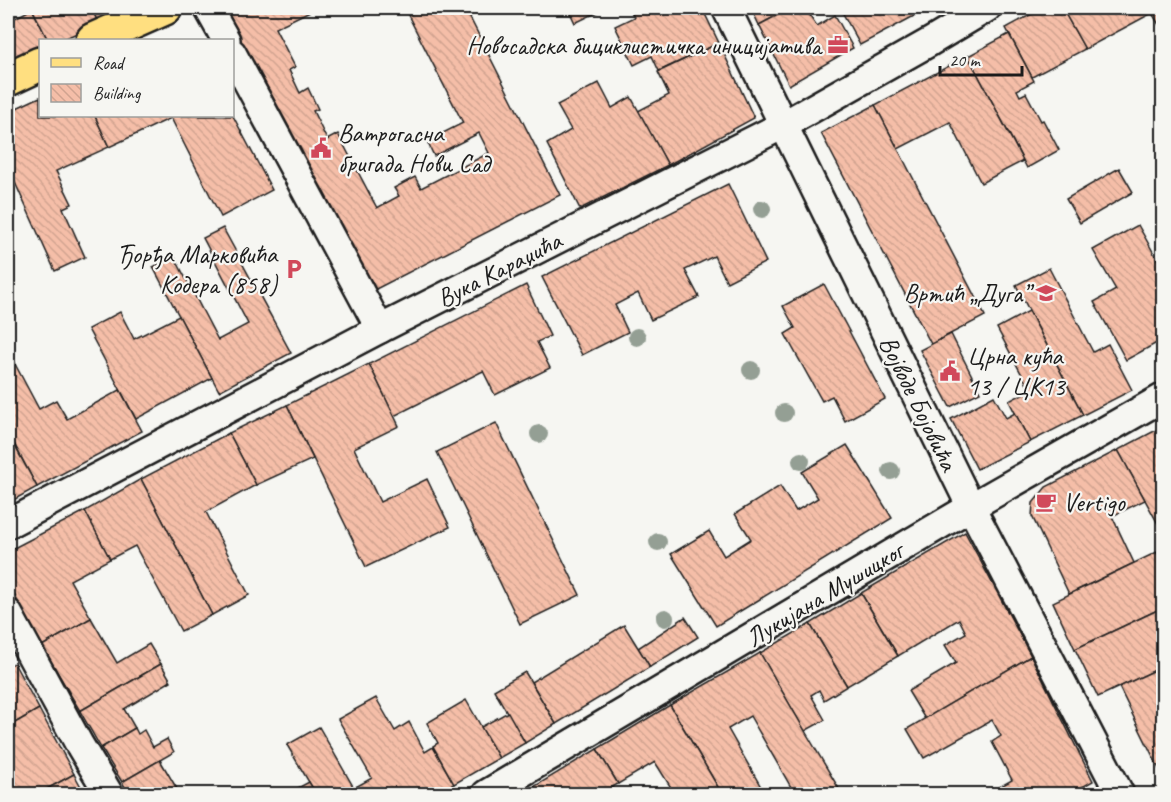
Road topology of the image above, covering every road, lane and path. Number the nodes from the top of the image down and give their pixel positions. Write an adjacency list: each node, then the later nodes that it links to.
1 (165, 8): 5 (main road)
2 (208, 8): 6 (street)
3 (726, 8): 10 (street, Војводе Бојовића)
4 (987, 8): 10 (street, Вука Караџића)
5 (95, 39)
6 (225, 39)
7 (234, 57): 11 (street)
8 (39, 64): 9 (main road)
9 (8, 79)
10 (783, 125): 11 (street, Вука Караџића); 13 (street, Војводе Бојовића)
11 (380, 329): 14 (street, Вука Караџића)
12 (1164, 397): 13 (street, Лукијана Мушицког)
13 (970, 507): 17 (street, Лукијана Мушицког); 18 (street, Војводе Бојовића)
14 (8, 524)
15 (8, 613): 16 (street)
16 (110, 795)
17 (486, 795)
18 (1120, 795)

